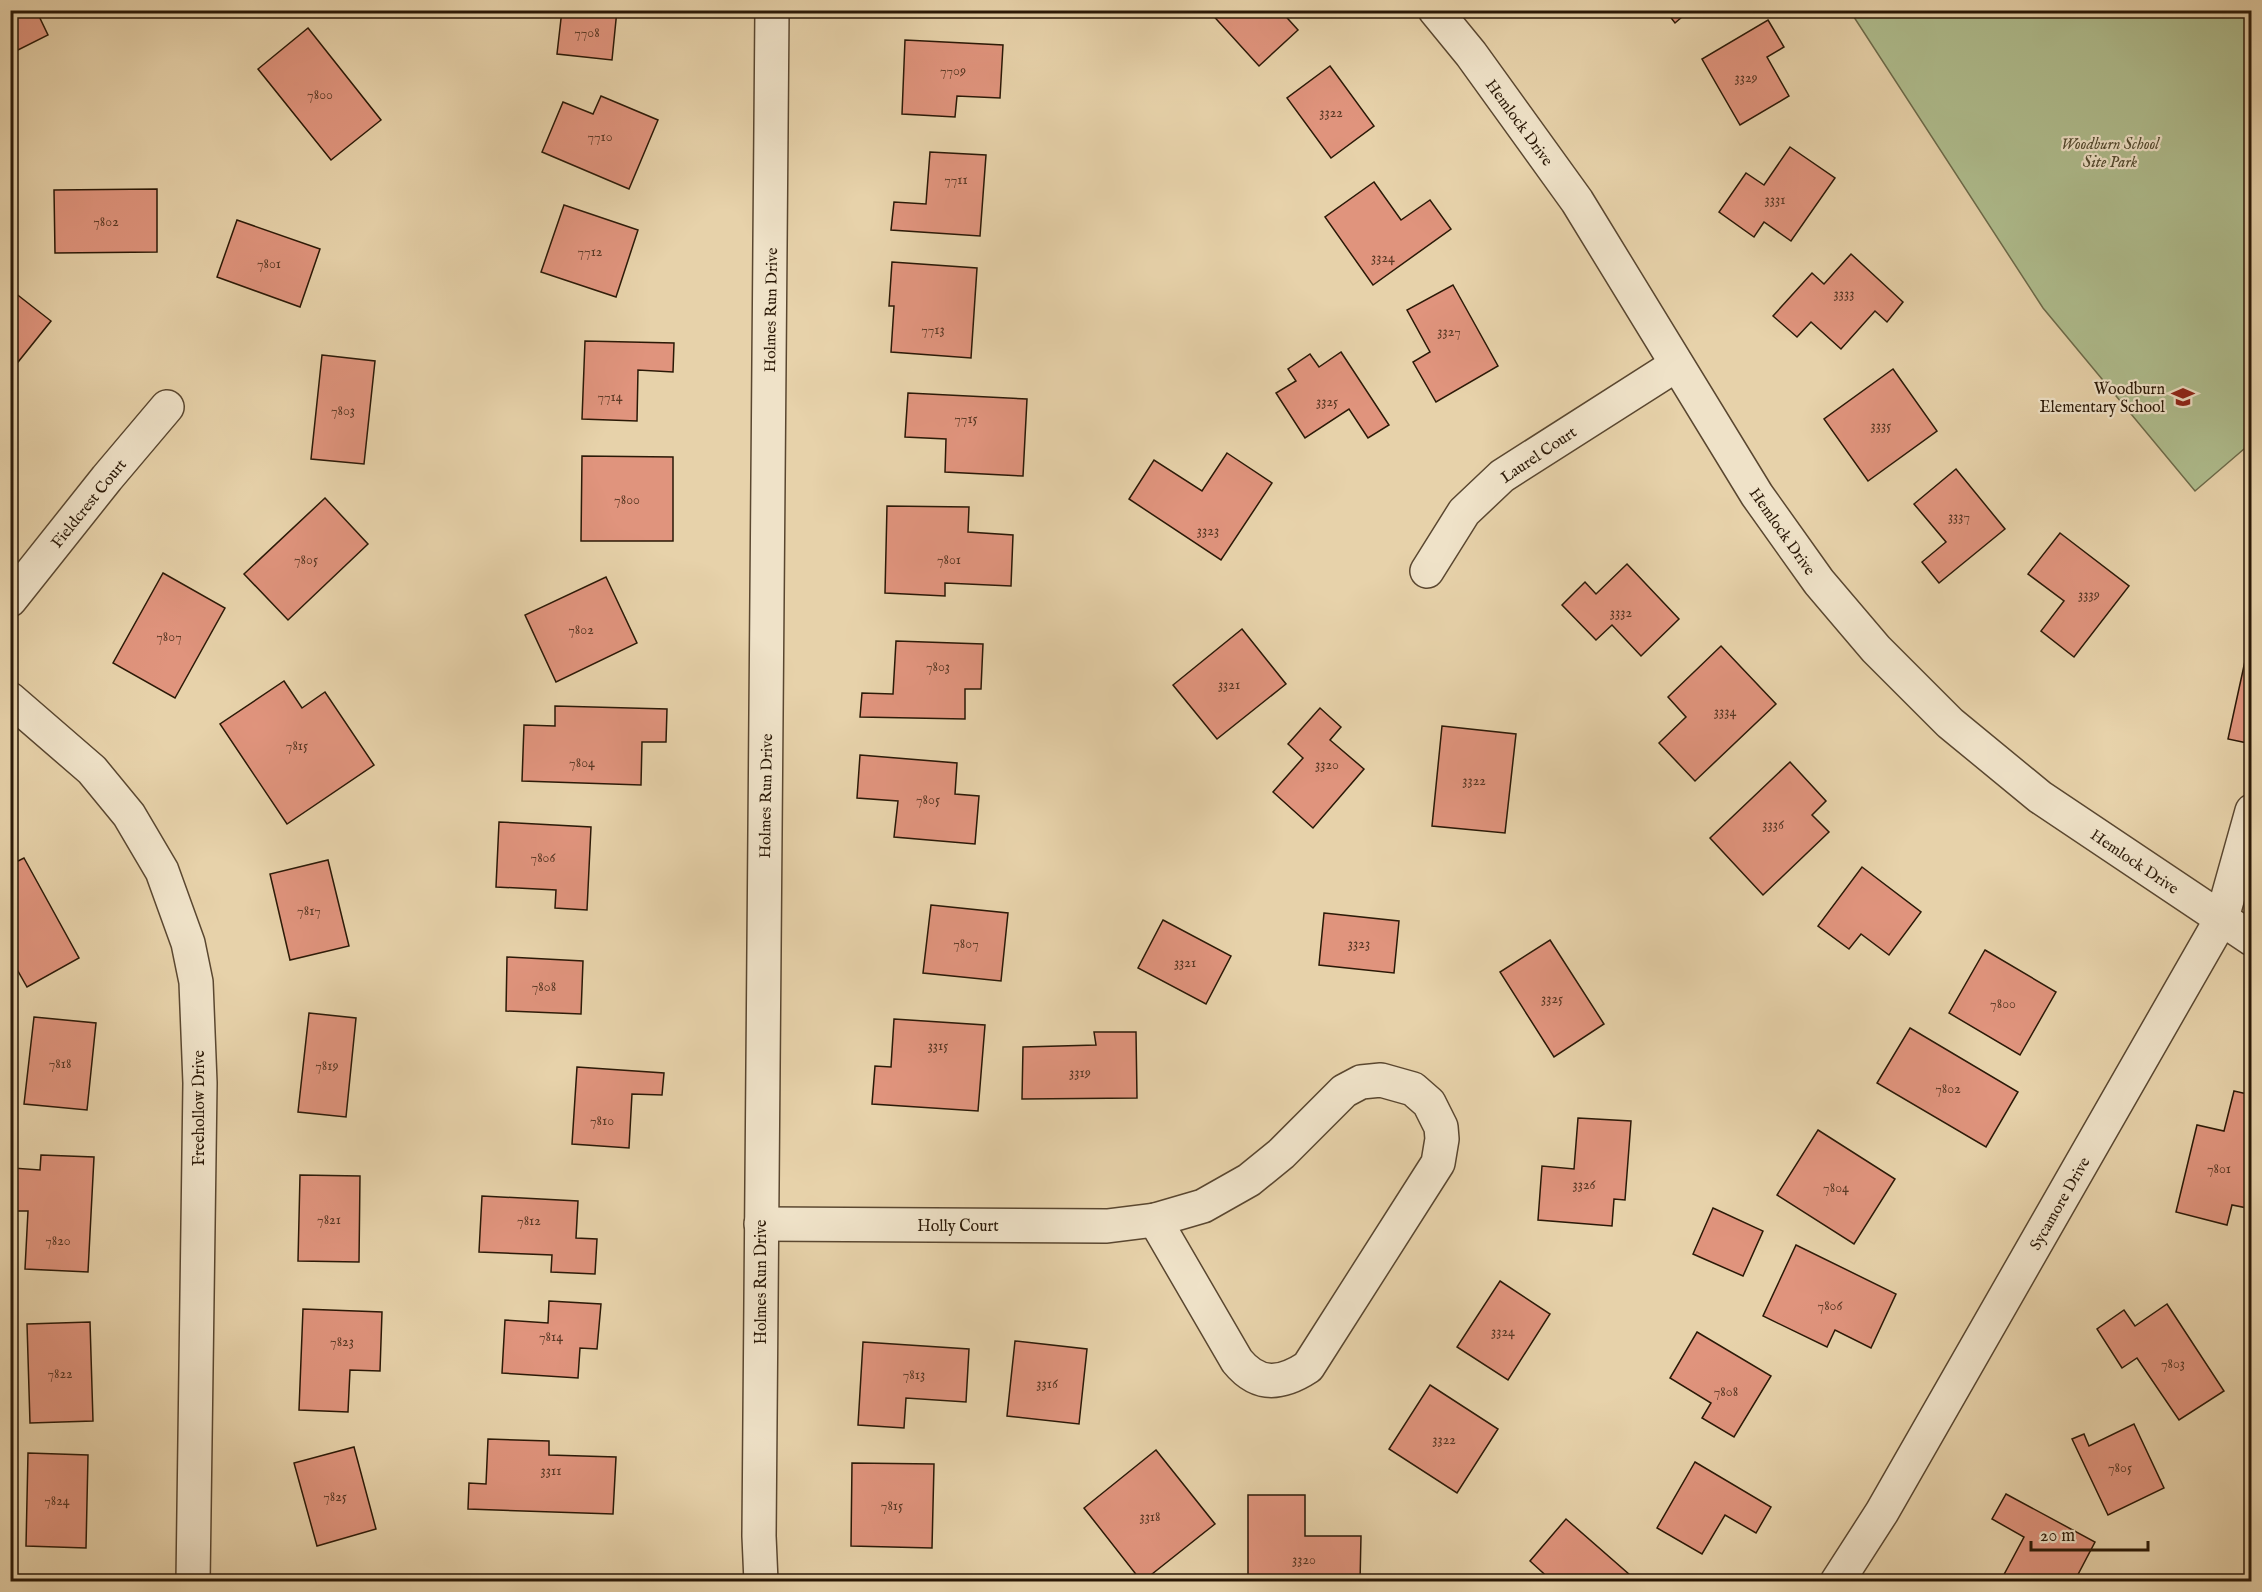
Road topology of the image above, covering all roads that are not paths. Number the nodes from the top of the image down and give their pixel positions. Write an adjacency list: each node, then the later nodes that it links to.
1 (772, 10): 13 (street, Holmes Run Drive)
2 (1435, 10): 3 (street, Hemlock Drive)
3 (1676, 365): 5 (street, Laurel Court); 10 (street, Hemlock Drive)
4 (167, 407): 6 (street, Fieldcrest Court)
5 (1427, 571)
6 (10, 600)
7 (10, 699): 14 (street, Freehollow Drive)
8 (2252, 811): 9 (street, Sycamore Drive)
9 (2246, 856): 10 (street, Sycamore Drive)
10 (2222, 918): 11 (street, Hemlock Drive); 16 (street, Sycamore Drive)
11 (2252, 939)
12 (1155, 1220): 12 (street, Holly Court); 13 (street, Holly Court)
13 (761, 1224): 15 (street, Holmes Run Drive)
14 (193, 1581)
15 (761, 1581)
16 (1838, 1581)

